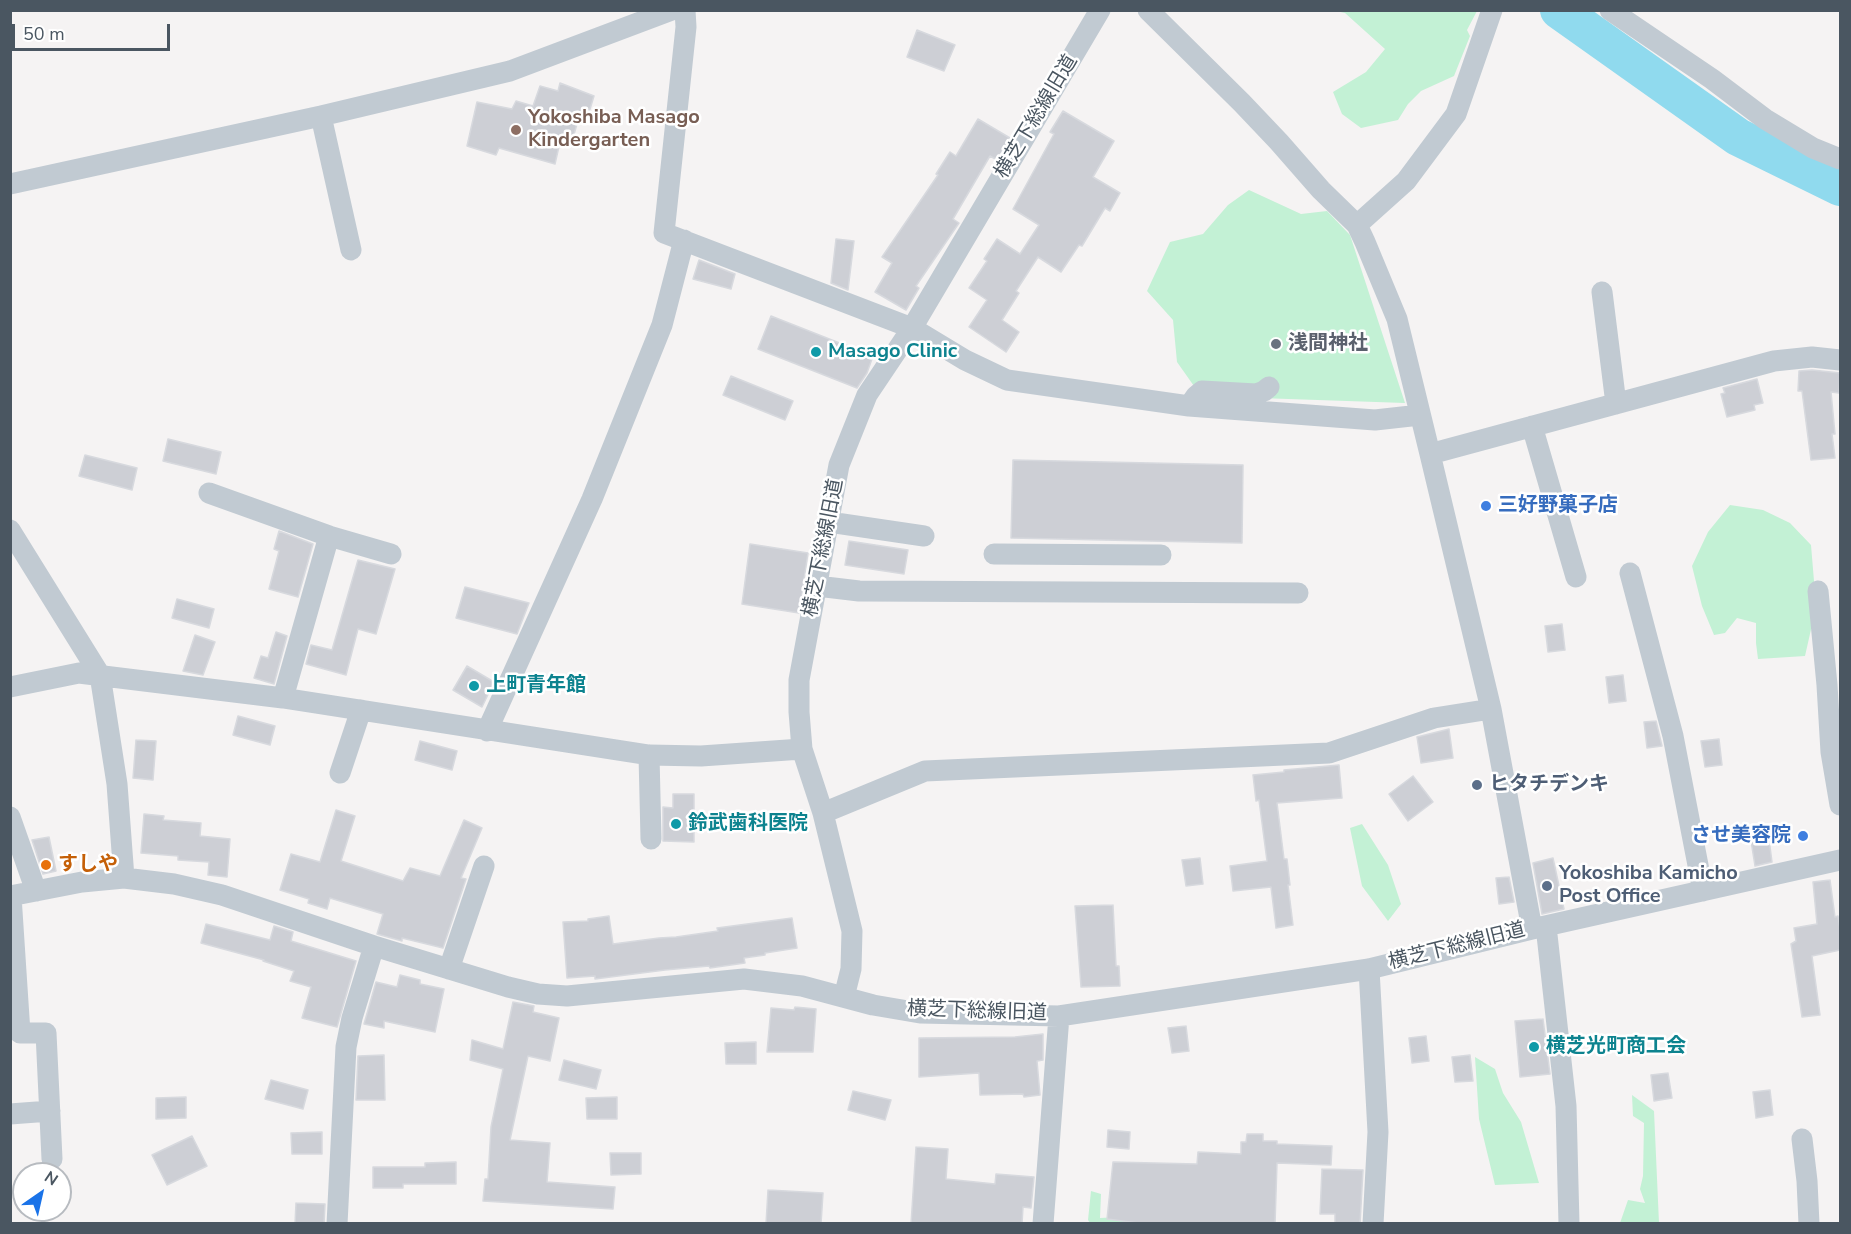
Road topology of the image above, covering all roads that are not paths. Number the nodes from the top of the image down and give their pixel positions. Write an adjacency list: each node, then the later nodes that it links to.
1 (672, 10): 7 (street)
2 (685, 10): 11 (street)
3 (1100, 10): 14 (street, 横芝下総線旧道)
4 (1148, 10): 10 (street)
5 (1492, 10): 10 (street)
6 (1610, 10): 8 (street)
7 (321, 116): 9 (street); 12 (street)
8 (1840, 159)
9 (10, 184)
10 (1357, 225): 19 (street)
11 (684, 240): 14 (street); 40 (street)
12 (351, 250)
13 (1602, 292): 17 (street)
14 (912, 328): 18 (street); 23 (street, 横芝下総線旧道)
15 (1840, 360): 17 (street)
16 (1269, 387): 18 (street)
17 (1616, 404): 20 (street)
18 (1189, 406): 19 (street)
19 (1420, 415): 21 (street)
20 (1532, 426): 21 (street); 31 (street)
21 (1430, 454): 38 (street)
22 (208, 493): 25 (street)
23 (829, 522): 26 (street); 32 (street, 横芝下総線旧道)
24 (10, 530): 35 (street)
25 (329, 536): 27 (street); 37 (street)
26 (924, 536)
27 (391, 554)
28 (994, 554): 29 (street)
29 (1161, 555)
30 (1630, 573): 52 (street)
31 (1576, 577)
32 (817, 586): 34 (street); 41 (street, 横芝下総線旧道)
33 (1818, 591): 44 (street)
34 (1298, 593)
35 (100, 675): 36 (street); 37 (street); 50 (street)
36 (10, 687)
37 (283, 698): 39 (street)
38 (1491, 709): 45 (street); 54 (street)
39 (361, 710): 40 (street); 43 (street)
40 (488, 731): 42 (street)
41 (802, 749): 42 (street); 45 (street, 横芝下総線旧道)
42 (649, 755): 47 (street)
43 (340, 773)
44 (1840, 805)
45 (823, 813): 58 (street, 横芝下総線旧道)
46 (10, 818): 51 (street)
47 (651, 839)
48 (1840, 860): 52 (street, 横芝下総線旧道)
49 (484, 866): 56 (street)
50 (124, 878): 51 (street); 55 (street)
51 (36, 891): 53 (street)
52 (1703, 891): 54 (street, 横芝下総線旧道)
53 (11, 896): 60 (street)
54 (1539, 927): 57 (street, 横芝下総線旧道); 67 (street)
55 (374, 946): 56 (street); 64 (street)
56 (449, 969): 58 (street)
57 (1369, 969): 59 (street, 横芝下総線旧道); 66 (street)
58 (844, 997): 59 (street, 横芝下総線旧道)
59 (1059, 1016): 65 (street)
60 (50, 1111): 61 (street); 63 (street)
61 (10, 1114)
62 (1802, 1139): 68 (street)
63 (52, 1159)
64 (337, 1224)
65 (1043, 1224)
66 (1373, 1224)
67 (1569, 1224)
68 (1809, 1224)

